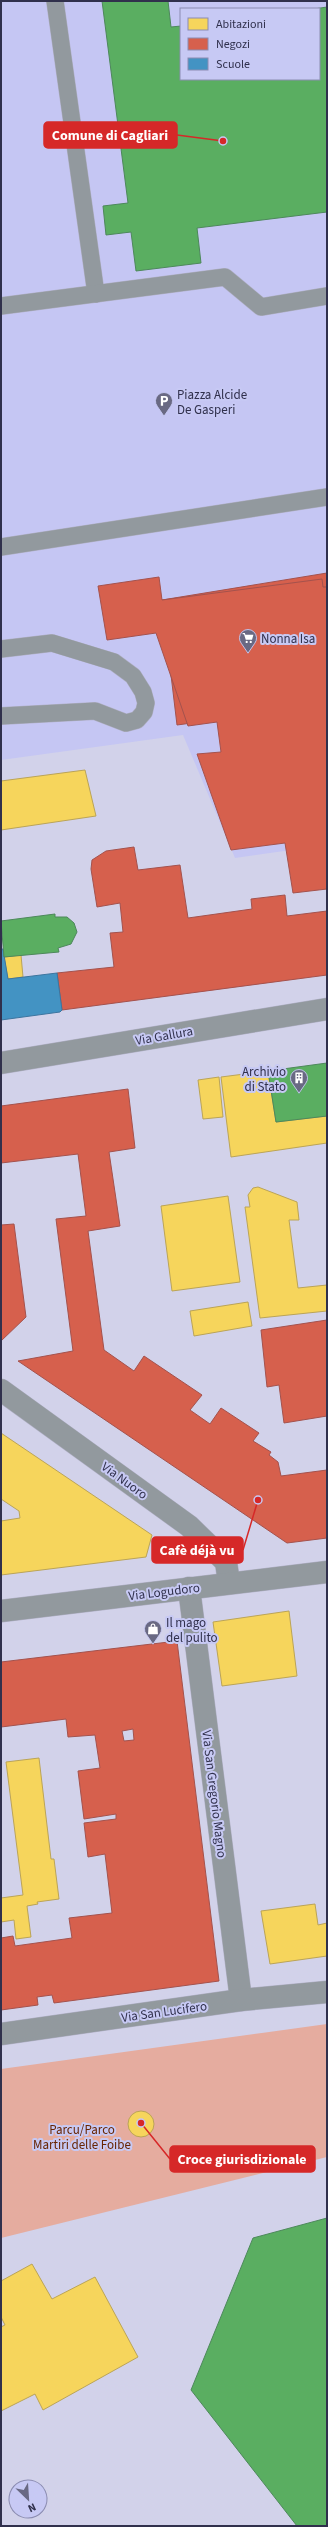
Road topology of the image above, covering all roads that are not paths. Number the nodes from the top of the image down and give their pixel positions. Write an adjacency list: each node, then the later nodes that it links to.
1 (56, 1): 2 (lane)
2 (96, 294): 3 (lane); 4 (lane)
3 (327, 296)
4 (1, 306)
5 (327, 497): 6 (lane)
6 (1, 547)
7 (1, 650): 8 (lane)
8 (1, 716)
9 (327, 1009): 10 (street, Via Gallura)
10 (1, 1063)
11 (1, 1390): 13 (street, Via Nuoro)
12 (327, 1572): 13 (street, Via Logudoro)
13 (229, 1583): 14 (street, Via Logudoro)
14 (189, 1588): 15 (street, Via Logudoro); 17 (street, Via San Gregorio Magno)
15 (1, 1611)
16 (327, 1992): 17 (street, Via San Lucifero)
17 (241, 2000): 18 (street, Via San Lucifero)
18 (1, 2034)

